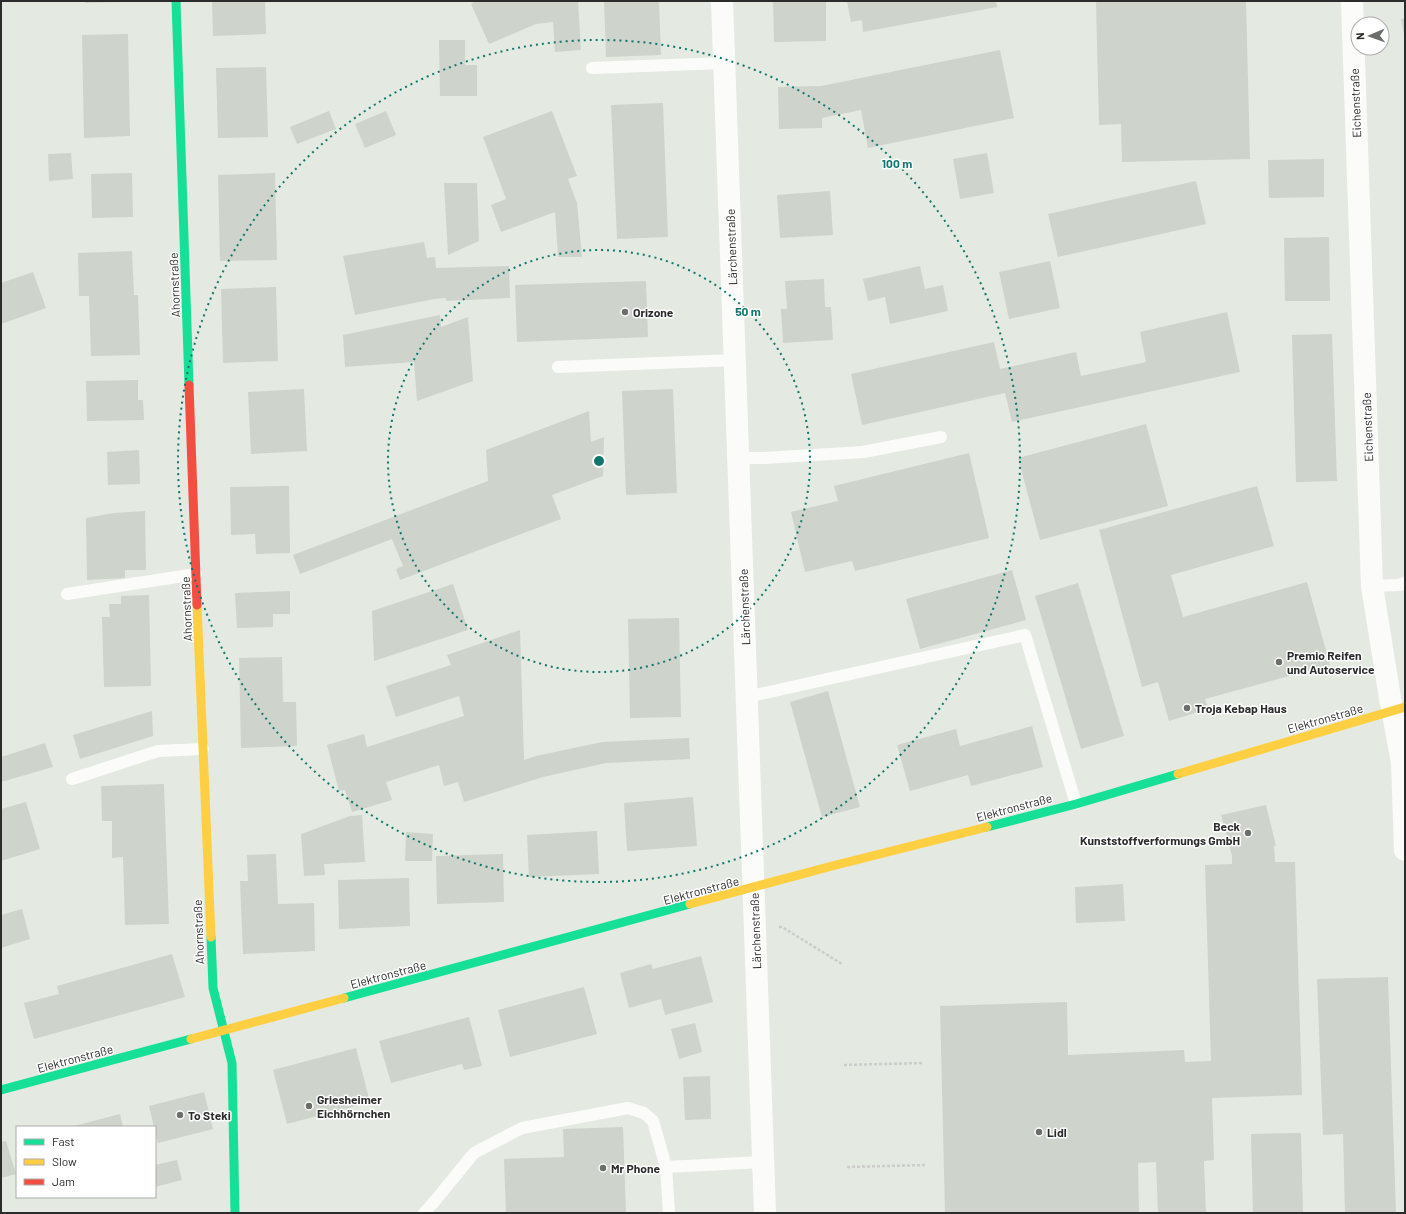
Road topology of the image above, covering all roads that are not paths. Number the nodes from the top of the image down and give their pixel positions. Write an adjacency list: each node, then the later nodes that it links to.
1 (176, 1): 10 (street, Ahornstraße)
2 (722, 1): 4 (street, Lärchenstraße)
3 (1352, 1): 12 (street, Eichenstraße)
4 (724, 63): 5 (lane); 6 (street, Lärchenstraße)
5 (592, 68)
6 (735, 360): 7 (lane); 9 (street, Lärchenstraße)
7 (558, 367)
8 (941, 437): 9 (lane)
9 (739, 458): 14 (street, Lärchenstraße)
10 (196, 574): 13 (lane); 16 (street, Ahornstraße)
11 (1405, 583): 12 (lane)
12 (1372, 586): 15 (street, Eichenstraße)
13 (67, 594)
14 (747, 697): 18 (lane); 20 (street, Lärchenstraße)
15 (1399, 709): 18 (street, Elektronstraße); 19 (street, Eichenstraße)
16 (203, 749): 17 (lane); 21 (street, Ahornstraße)
17 (72, 779)
18 (1076, 804): 20 (street, Elektronstraße)
19 (1405, 850)
20 (754, 888): 21 (street, Elektronstraße); 23 (street, Lärchenstraße)
21 (224, 1030): 22 (street, Elektronstraße); 25 (street, Ahornstraße)
22 (1, 1090)
23 (763, 1162): 24 (lane); 28 (street, Lärchenstraße)
24 (666, 1167): 26 (lane); 27 (lane)
25 (235, 1213)
26 (424, 1213)
27 (669, 1213)
28 (765, 1213)

